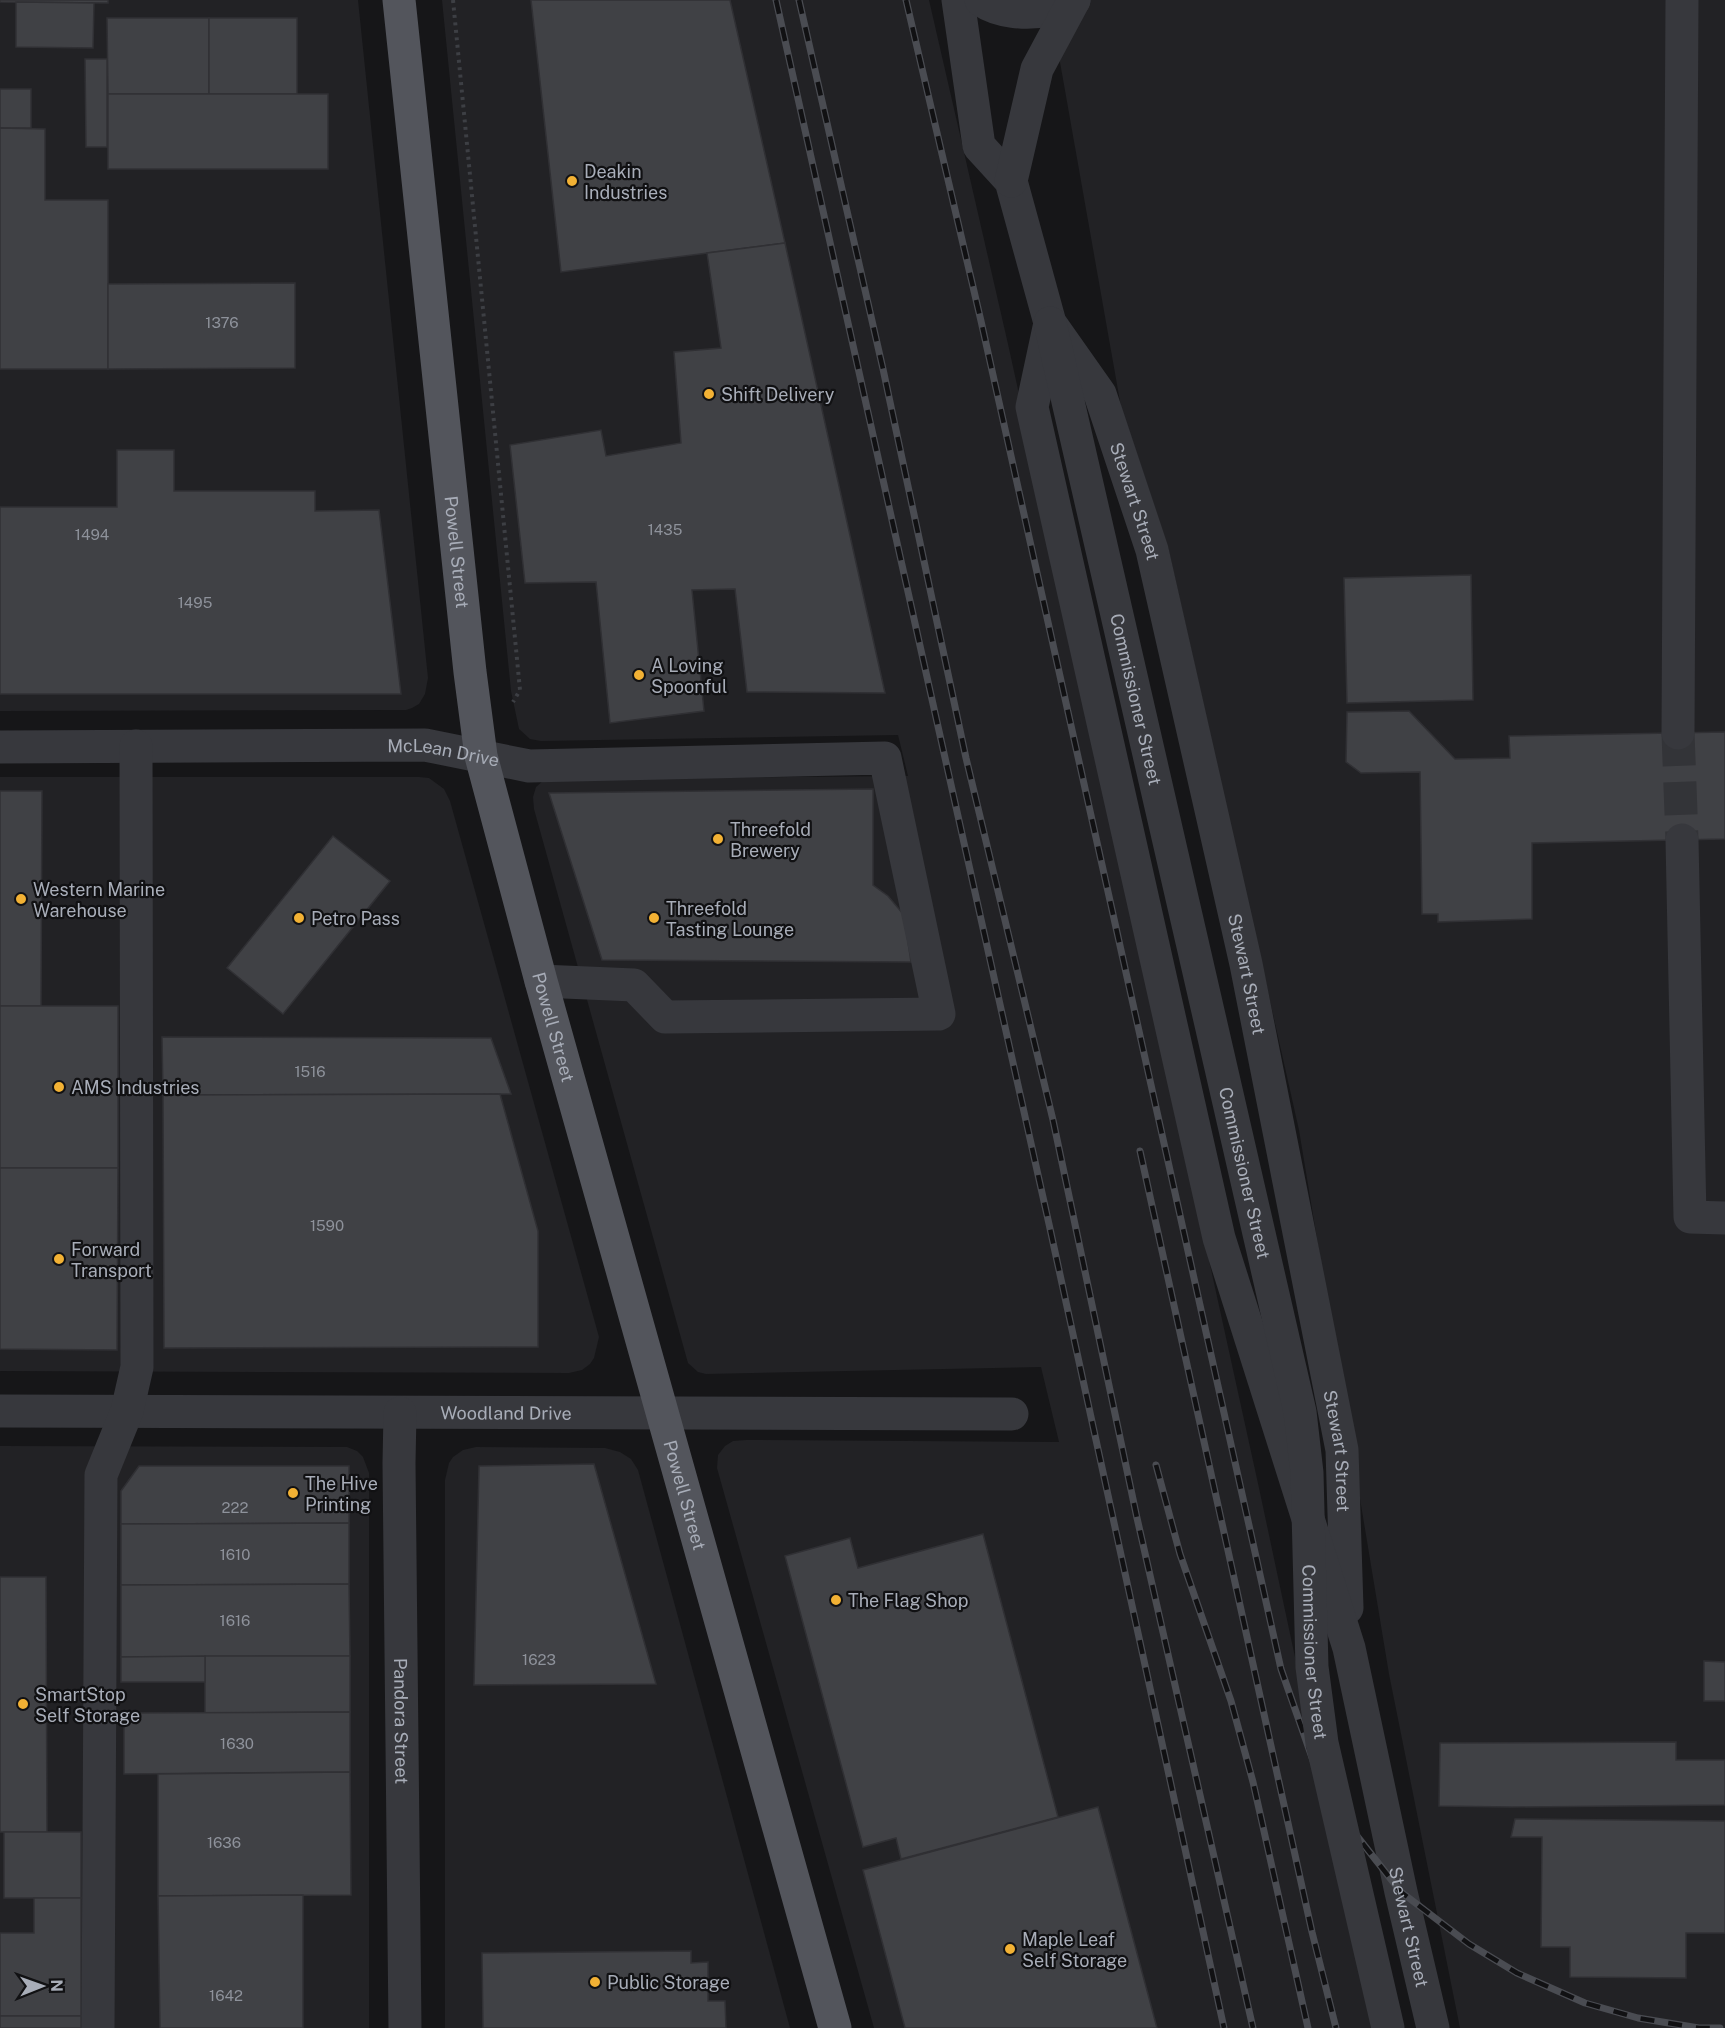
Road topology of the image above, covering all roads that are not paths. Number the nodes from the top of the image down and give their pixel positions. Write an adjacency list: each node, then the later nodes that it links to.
1 (399, 0): 11 (main road, Powell Street)
2 (958, 0): 6 (street)
3 (981, 0): 4 (street)
4 (1074, 0): 6 (street)
5 (1682, 0): 8 (street)
6 (1011, 181): 7 (street, Stewart Street)
7 (1050, 323): 20 (street, Stewart Street); 20 (street, Stewart Street); 24 (street, Commissioner Street, bridge)
8 (1678, 733)
9 (136, 746): 10 (street, McLean Drive); 11 (street, McLean Drive); 15 (street)
10 (0, 747)
11 (482, 756): 13 (main road, Powell Street); 13 (street, McLean Drive)
12 (1682, 840): 14 (street)
13 (541, 981): 18 (main road, Powell Street)
14 (1725, 1218)
15 (127, 1410): 16 (street, Woodland Drive); 17 (street, Woodland Drive); 21 (street)
16 (0, 1411)
17 (400, 1413): 18 (street, Woodland Drive); 22 (street, Pandora Street)
18 (663, 1413): 19 (street, Woodland Drive); 23 (main road, Powell Street)
19 (1012, 1414)
20 (1349, 1648): 25 (street, Stewart Street)
21 (98, 2028)
22 (405, 2028)
23 (835, 2028)
24 (1388, 2028)
25 (1433, 2028)

